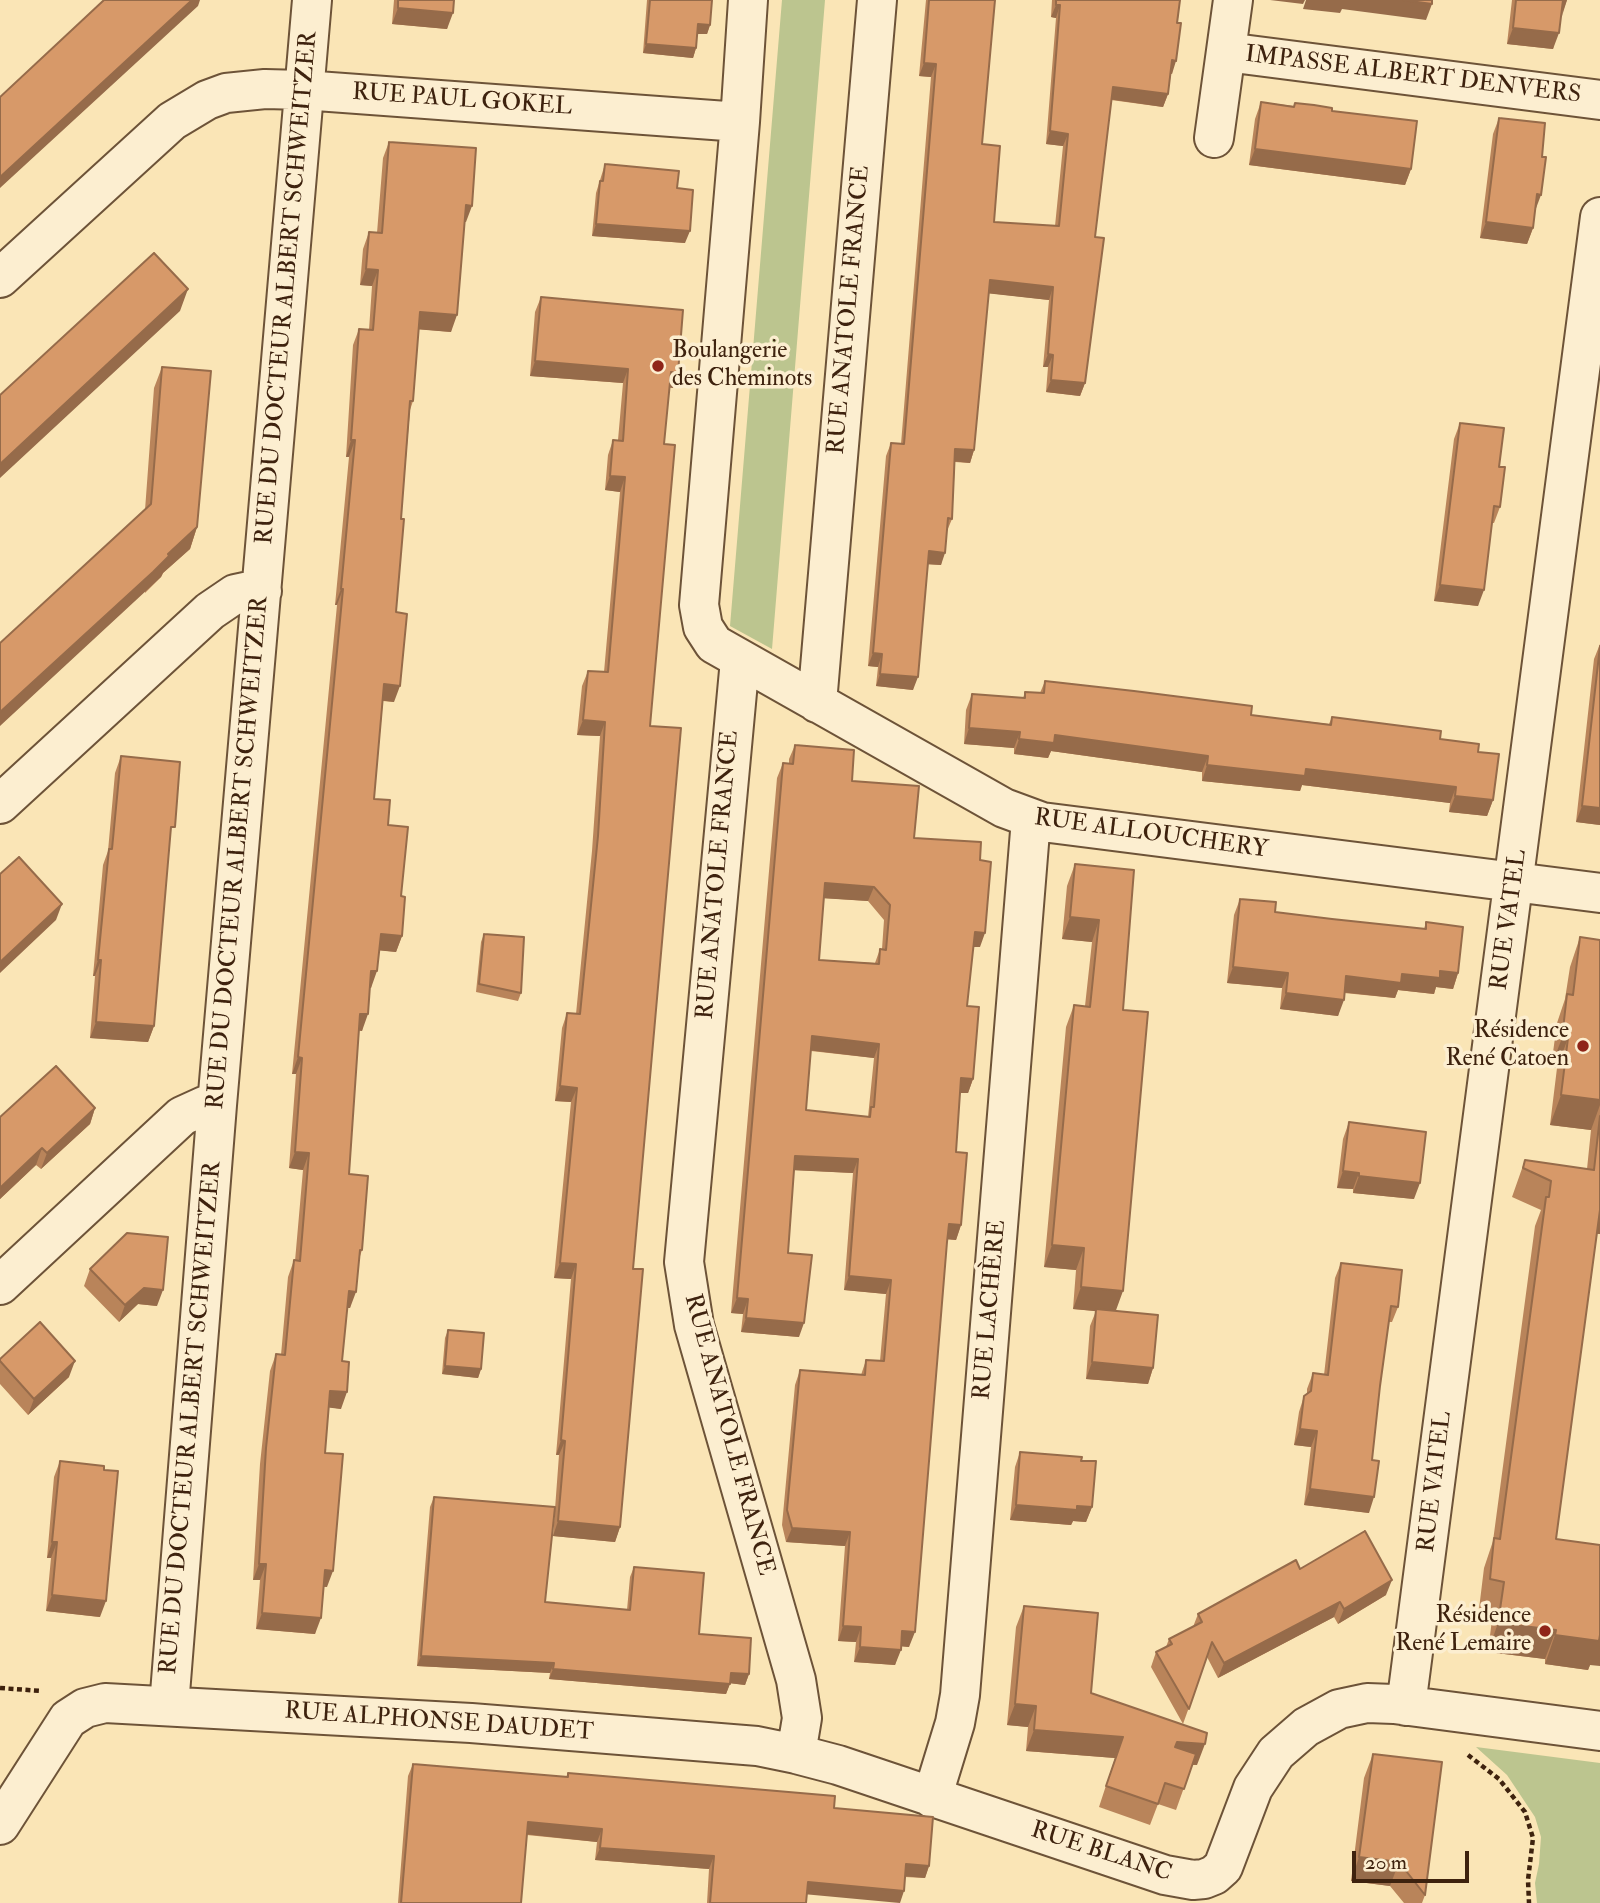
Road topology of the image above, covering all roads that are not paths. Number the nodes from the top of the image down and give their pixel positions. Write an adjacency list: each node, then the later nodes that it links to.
1 (312, 0): 6 (street, RUE DU DOCTEUR ALBERT SCHWEITZER)
2 (748, 0): 8 (street)
3 (877, 0): 15 (street, RUE ANATOLE FRANCE)
4 (1233, 0): 5 (street, IMPASSE ALBERT DENVERS)
5 (1226, 52): 7 (street, IMPASSE ALBERT DENVERS); 9 (street, IMPASSE ALBERT DENVERS)
6 (303, 90): 8 (street, RUE PAUL GOKEL); 11 (street, RUE PAUL GOKEL); 13 (street, RUE DU DOCTEUR ALBERT SCHWEITZER)
7 (1600, 100)
8 (740, 122): 14 (street)
9 (1213, 138)
10 (1600, 217): 12 (street, RUE VATEL)
11 (0, 278)
12 (1590, 377): 18 (street, RUE VATEL)
13 (262, 591): 16 (street); 20 (street, RUE DU DOCTEUR ALBERT SCHWEITZER)
14 (740, 660): 15 (street, RUE ALLOUCHERY); 25 (street, RUE ANATOLE FRANCE)
15 (817, 703): 17 (street, RUE ALLOUCHERY)
16 (0, 804)
17 (1031, 819): 18 (street, RUE ALLOUCHERY); 26 (street, RUE LACHÈRE)
18 (1515, 883): 19 (street, RUE ALLOUCHERY); 23 (street, RUE VATEL)
19 (1600, 894)
20 (217, 1105): 21 (street); 22 (street, RUE DU DOCTEUR ALBERT SCHWEITZER)
21 (0, 1285)
22 (169, 1706): 25 (street, RUE ALPHONSE DAUDET); 27 (street, RUE ALPHONSE DAUDET)
23 (1406, 1706): 24 (street, RUE BLANC); 26 (street, RUE BLANC)
24 (1600, 1731)
25 (796, 1754): 26 (street, RUE ALPHONSE DAUDET)
26 (932, 1798)
27 (0, 1825)

